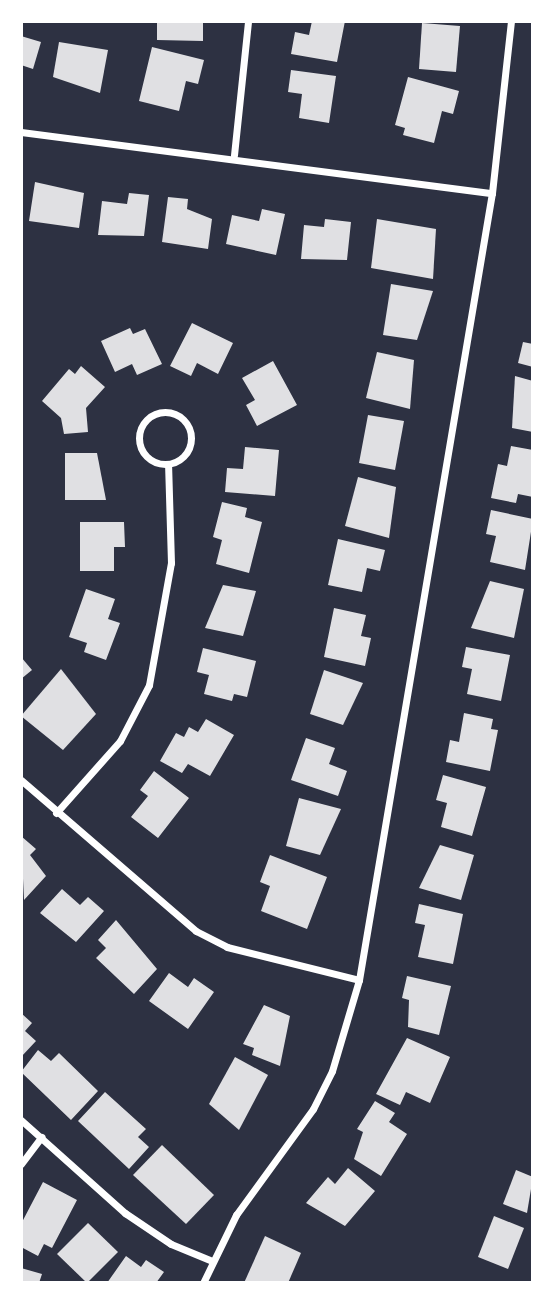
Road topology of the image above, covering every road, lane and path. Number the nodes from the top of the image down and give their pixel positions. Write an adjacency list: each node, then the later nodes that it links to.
1 (248, 21): 4 (street)
2 (510, 21): 5 (street)
3 (21, 132): 4 (street)
4 (234, 155): 5 (street)
5 (492, 192): 9 (street)
6 (168, 464): 6 (street); 8 (street)
7 (21, 780): 8 (street)
8 (56, 813): 9 (street)
9 (359, 980): 13 (street)
10 (21, 1120): 11 (street)
11 (41, 1138): 12 (street); 13 (street)
12 (21, 1164)
13 (212, 1261): 14 (street)
14 (203, 1283)

